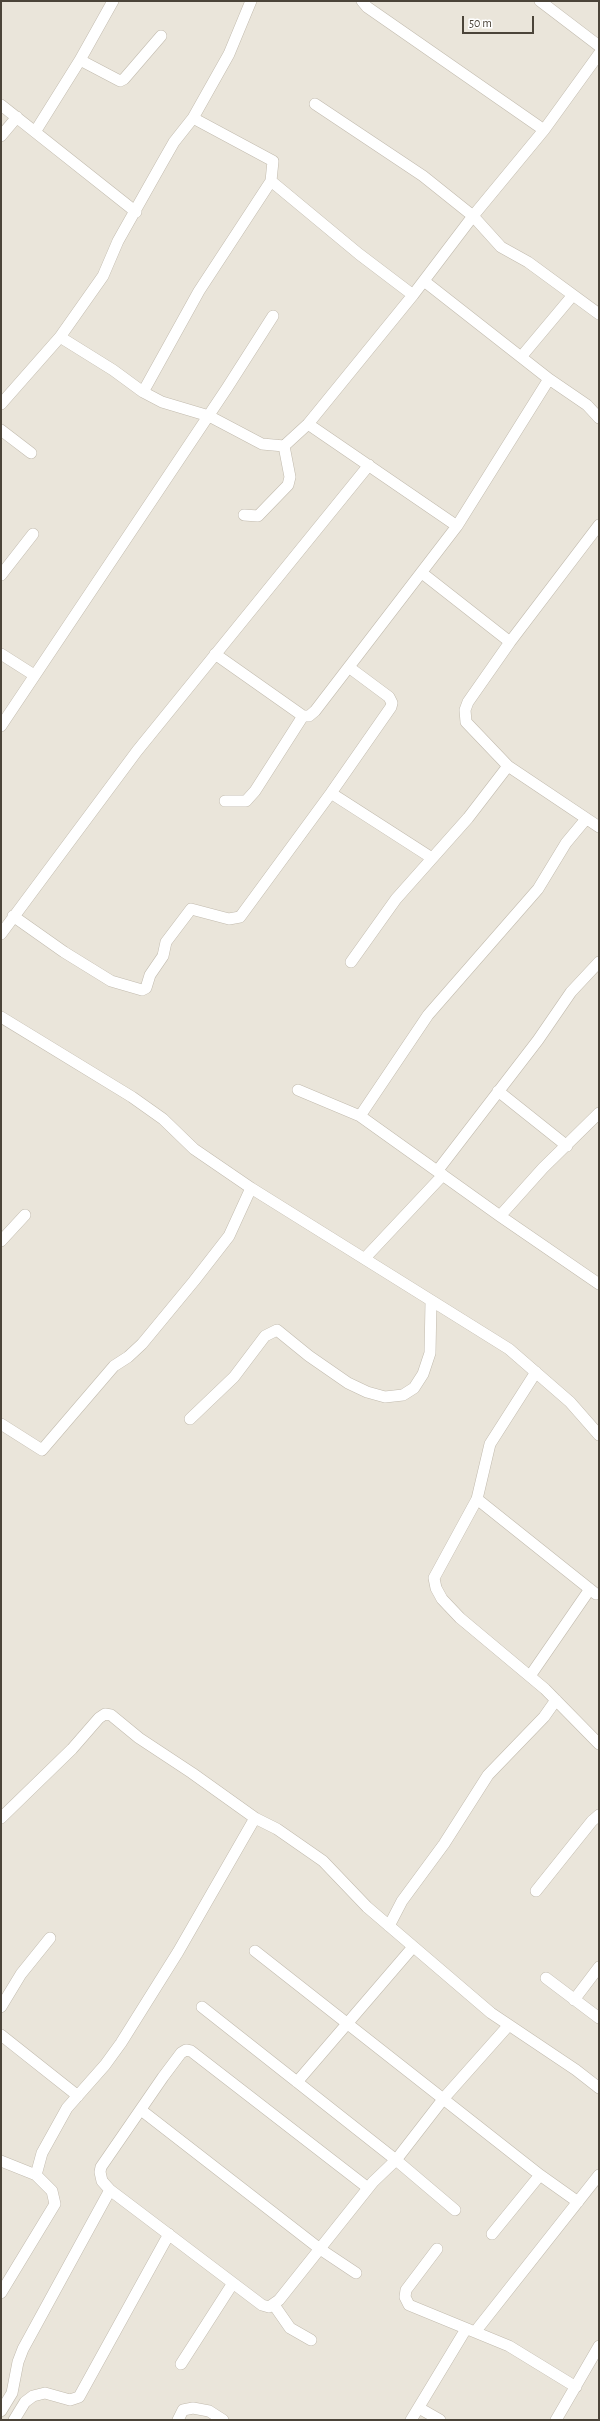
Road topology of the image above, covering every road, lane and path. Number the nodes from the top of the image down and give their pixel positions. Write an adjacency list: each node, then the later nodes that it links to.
1 (113, 1): 8 (street)
2 (251, 1): 12 (street)
3 (362, 1): 13 (street)
4 (540, 1): 6 (street)
5 (161, 36): 8 (street)
6 (599, 46)
7 (599, 54): 13 (street)
8 (80, 60): 14 (street)
9 (315, 104): 18 (street)
10 (1, 105): 11 (street)
11 (17, 117): 14 (street); 15 (street)
12 (193, 118): 16 (street); 17 (street)
13 (544, 130): 18 (street)
14 (35, 132): 17 (street)
15 (1, 136)
16 (271, 181): 20 (street); 27 (street)
17 (136, 212): 24 (street)
18 (472, 216): 19 (street); 21 (street)
19 (424, 281): 20 (street); 25 (street)
20 (413, 295): 31 (street)
21 (573, 295): 22 (street); 25 (street)
22 (599, 314)
23 (273, 316): 29 (street)
24 (60, 337): 27 (street); 28 (street)
25 (521, 357): 26 (street)
26 (549, 379): 30 (street); 38 (street)
27 (143, 392): 29 (street)
28 (1, 404)
29 (209, 416): 33 (street); 46 (street)
30 (599, 418)
31 (308, 424): 33 (street); 35 (street)
32 (1, 430): 34 (street)
33 (284, 446): 36 (street)
34 (31, 453)
35 (369, 465): 38 (street); 44 (street)
36 (244, 516)
37 (599, 525): 42 (street)
38 (457, 526): 40 (street)
39 (33, 534): 41 (street)
40 (422, 573): 42 (street); 45 (street)
41 (1, 575)
42 (510, 642): 49 (street)
43 (1, 654): 46 (street)
44 (215, 654): 47 (street); 55 (street)
45 (350, 668): 47 (street); 50 (street)
46 (34, 674): 48 (street)
47 (303, 716): 51 (street)
48 (1, 726)
49 (508, 766): 52 (street); 54 (street)
50 (331, 793): 54 (street); 55 (street)
51 (225, 801)
52 (586, 819): 53 (street); 63 (street)
53 (599, 827)
54 (432, 858): 57 (street)
55 (13, 916): 56 (street)
56 (1, 934)
57 (351, 962)
58 (599, 962): 61 (street)
59 (1, 1016): 66 (street)
60 (298, 1090): 63 (street)
61 (498, 1091): 64 (street); 65 (street)
62 (599, 1113): 64 (street)
63 (360, 1116): 65 (street)
64 (567, 1146): 68 (street)
65 (441, 1172): 68 (street); 70 (street)
66 (251, 1188): 70 (street); 75 (street)
67 (25, 1215): 69 (street)
68 (500, 1216): 71 (street)
69 (1, 1241)
70 (365, 1258): 72 (street)
71 (599, 1284)
72 (431, 1302): 73 (street); 74 (street)
73 (536, 1372): 76 (street); 77 (street)
74 (190, 1419)
75 (1, 1424)
76 (599, 1435)
77 (476, 1499): 78 (street); 78 (street)
78 (530, 1676): 79 (street)
79 (556, 1700): 80 (street); 85 (street)
80 (599, 1744)
81 (599, 1815): 84 (street)
82 (1, 1818): 83 (street)
83 (255, 1818): 85 (street); 100 (street)
84 (536, 1891)
85 (389, 1926): 87 (street)
86 (50, 1938): 93 (street)
87 (413, 1947): 95 (street); 96 (street)
88 (255, 1951): 95 (street)
89 (599, 1967): 91 (street)
90 (546, 1978): 91 (street)
91 (574, 2000): 94 (street)
92 (202, 2006): 98 (street)
93 (1, 2007)
94 (599, 2018)
95 (348, 2023): 98 (street); 101 (street)
96 (508, 2026): 99 (street); 101 (street)
97 (1, 2035): 100 (street)
98 (297, 2082): 103 (street)
99 (599, 2088)
100 (78, 2096): 105 (street)
101 (444, 2098): 103 (street); 106 (street)
102 (141, 2110): 108 (street); 109 (street); 114 (street)
103 (396, 2160): 108 (street); 111 (street)
104 (1, 2161): 105 (street)
105 (36, 2175): 118 (street)
106 (540, 2175): 110 (street); 113 (street)
107 (599, 2175): 110 (street)
108 (368, 2188): 114 (street)
109 (110, 2190): 112 (street); 126 (street)
110 (578, 2202): 120 (street)
111 (455, 2210)
112 (169, 2234): 117 (street); 128 (street)
113 (492, 2234)
114 (320, 2249): 116 (street); 119 (street)
115 (437, 2249): 120 (street)
116 (356, 2273)
117 (233, 2283): 119 (street); 123 (street)
118 (1, 2293)
119 (274, 2305): 121 (street)
120 (470, 2331): 124 (street); 125 (street)
121 (311, 2340)
122 (599, 2346): 124 (street)
123 (181, 2364)
124 (576, 2387): 133 (street)
125 (419, 2408): 131 (street); 132 (street)
126 (1, 2412): 127 (street)
127 (8, 2420)
128 (14, 2420)
129 (178, 2420): 130 (street)
130 (223, 2420)
131 (411, 2420)
132 (440, 2420)
133 (556, 2420)

